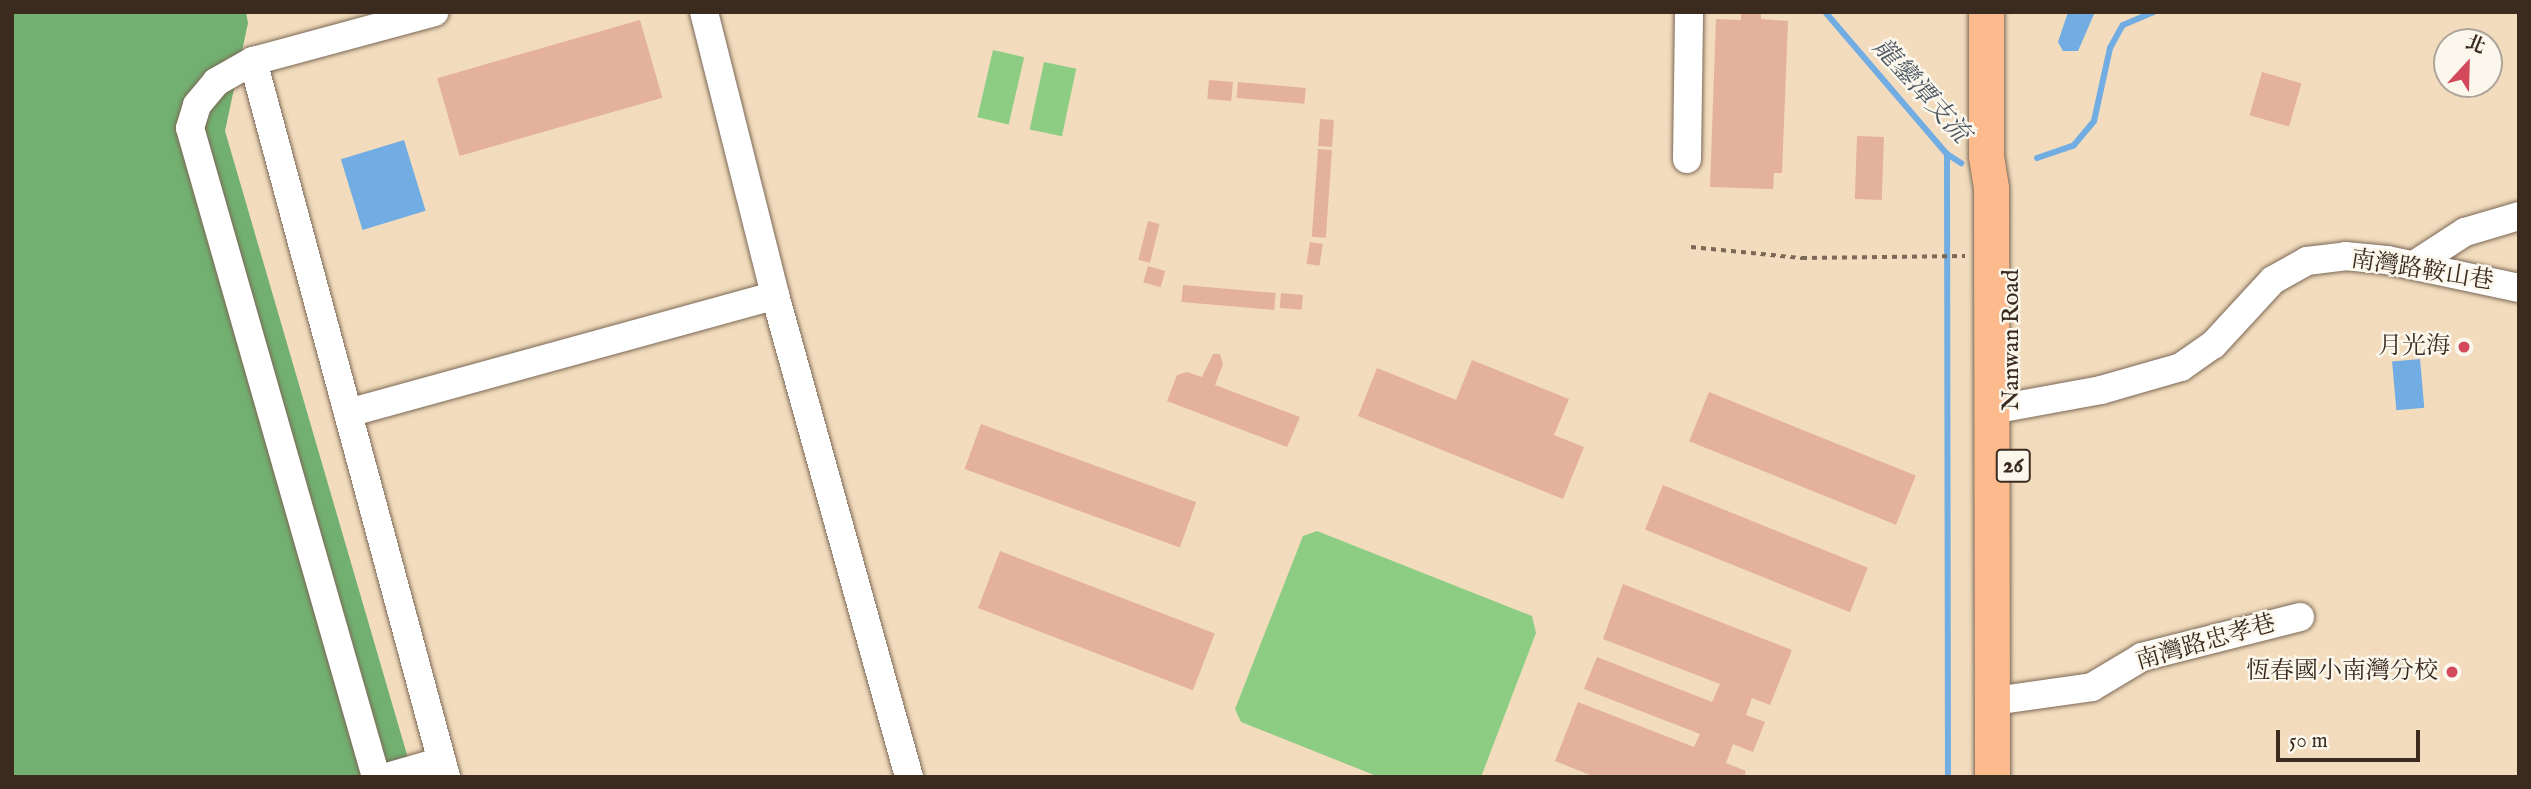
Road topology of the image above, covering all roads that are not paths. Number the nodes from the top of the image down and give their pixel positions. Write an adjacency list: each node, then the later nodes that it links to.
1 (435, 12): 6 (street)
2 (704, 12): 13 (street)
3 (1689, 12): 9 (street)
4 (1986, 12): 7 (main road, 26)
5 (2010, 12): 7 (main road, 26)
6 (253, 61): 15 (street); 19 (street)
7 (2001, 90): 8 (main road, 26)
8 (1998, 156): 14 (main road, Nanwan Road / 26); 14 (main road, Nanwan Road / 26)
9 (1687, 159)
10 (2513, 222): 11 (street)
11 (2414, 265): 12 (street, 南灣路鞍山巷); 14 (street, 南灣路鞍山巷)
12 (2519, 288)
13 (775, 295): 15 (street); 21 (street)
14 (2002, 408): 17 (main road, Nanwan Road / 26)
15 (348, 413): 18 (street)
16 (2300, 617): 17 (street, 南灣路忠孝巷)
17 (2003, 700): 22 (main road, Nanwan Road / 26); 23 (main road, Nanwan Road / 26)
18 (444, 769): 20 (street)
19 (376, 777)
20 (387, 777)
21 (909, 777)
22 (1992, 777)
23 (2013, 777)

